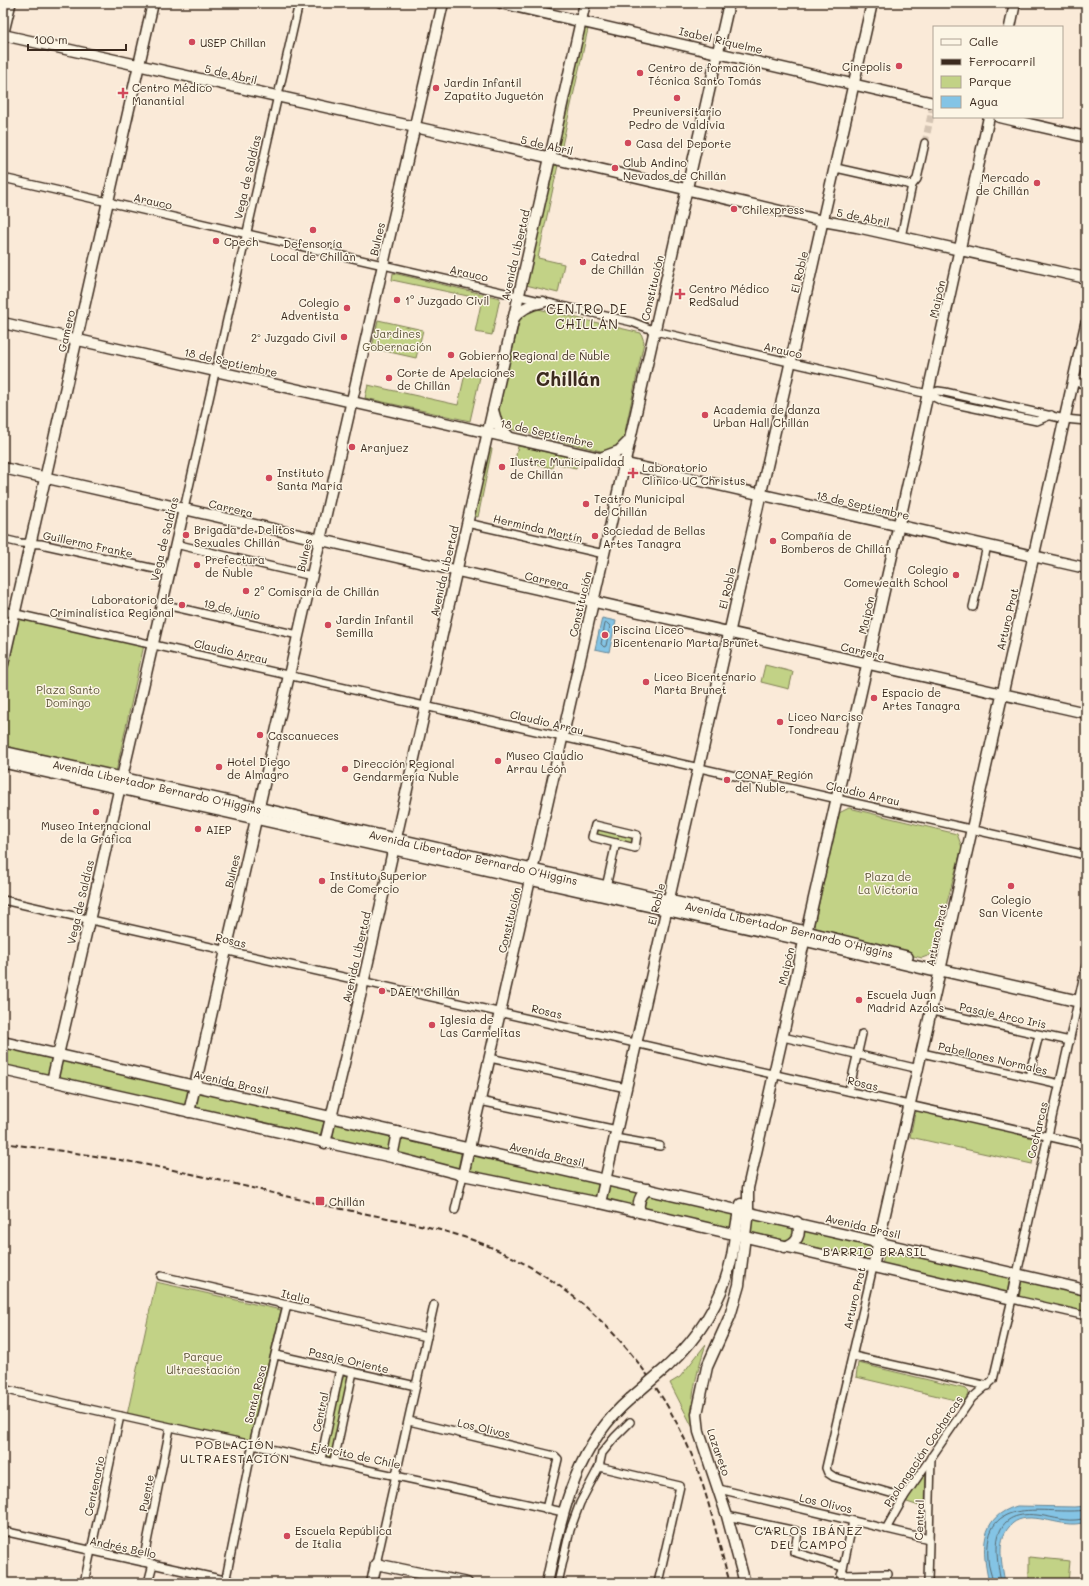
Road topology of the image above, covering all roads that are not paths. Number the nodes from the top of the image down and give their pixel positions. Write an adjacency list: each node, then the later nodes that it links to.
1 (12, 3): 12 (street)
2 (154, 3): 14 (street, Gamero)
3 (299, 3): 16 (street, Vega de Saldías)
4 (443, 3): 20 (street, Bulnes)
5 (501, 3): 10 (street, Isabel Riquelme)
6 (585, 3): 10 (street, Avenida Libertad)
7 (730, 3): 13 (street, Constitución)
8 (872, 3): 15 (street, El Roble)
9 (1015, 3): 11 (street)
10 (581, 21): 13 (street, Isabel Riquelme); 23 (street, Avenida Libertad)
11 (1010, 26)
12 (3, 37): 14 (street, 5 de Abril)
13 (718, 52): 15 (street, Isabel Riquelme); 27 (street, Constitución)
14 (139, 65): 16 (street, 5 de Abril); 28 (street, Gamero)
15 (853, 84): 17 (street, Isabel Riquelme); 24 (street, El Roble)
16 (277, 96): 20 (street, 5 de Abril); 30 (street, Vega de Saldías)
17 (933, 105)
18 (989, 118): 32 (street, Maipón)
19 (1003, 118): 21 (street)
20 (414, 127): 23 (street, 5 de Abril); 33 (street, Bulnes)
21 (1086, 137)
22 (925, 144): 26 (street)
23 (550, 158): 27 (street, 5 de Abril); 35 (street, Avenida Libertad)
24 (836, 168): 26 (street); 29 (street, El Roble)
25 (3, 178): 28 (street, Arauco)
26 (912, 185): 31 (street)
27 (687, 190): 29 (street, 5 de Abril); 40 (street, Constitución)
28 (108, 202): 30 (street, Arauco); 41 (street, Gamero)
29 (823, 221): 31 (street, 5 de Abril); 42 (street, El Roble)
30 (246, 234): 33 (street, Arauco); 43 (street, Vega de Saldías)
31 (901, 236): 32 (street, 5 de Abril)
32 (961, 250): 34 (street, 5 de Abril); 46 (street, Maipón)
33 (383, 265): 35 (street, Arauco); 47 (street, Bulnes)
34 (1086, 278)
35 (518, 296): 36 (street, Arauco); 37 (street, Avenida Libertad)
36 (543, 302): 37 (street); 40 (street, Arauco)
37 (512, 320): 48 (street, Avenida Libertad)
38 (3, 323): 41 (street, 18 de Septiembre)
39 (1086, 324): 44 (street, Arturo Prat)
40 (655, 331): 42 (street, Arauco); 53 (street, Constitución)
41 (77, 339): 43 (street, 18 de Septiembre); 57 (street, Gamero)
42 (791, 363): 46 (street, Arauco); 58 (street, El Roble)
43 (215, 371): 47 (street, 18 de Septiembre); 59 (street, Vega de Saldías)
44 (1073, 382): 45 (street); 49 (street, Arturo Prat)
45 (1086, 384)
46 (928, 394): 49 (street, Arauco); 61 (street, Maipón)
47 (352, 401): 51 (street, 18 de Septiembre); 63 (street, Bulnes)
48 (493, 408): 51 (street, Avenida Libertad); 52 (street)
49 (1065, 419): 50 (street, Arauco); 68 (street, Arturo Prat)
50 (1086, 421)
51 (487, 432): 52 (street, 18 de Septiembre); 60 (street, Avenida Libertad)
52 (509, 437): 54 (street, 18 de Septiembre)
53 (629, 441): 54 (street); 55 (street, Constitución)
54 (601, 457): 55 (street, 18 de Septiembre)
55 (624, 462): 58 (street, 18 de Septiembre); 67 (street, Constitución)
56 (3, 468): 57 (street, Carrera)
57 (46, 478): 59 (street, Carrera); 64 (street, Gamero)
58 (761, 494): 61 (street, 18 de Septiembre); 78 (street, El Roble)
59 (184, 509): 63 (street, Carrera); 65 (street, Vega de Saldías)
60 (467, 523): 67 (street, Herminda Martín); 70 (street, Avenida Libertad)
61 (898, 526): 66 (street, 18 de Septiembre); 82 (street, Maipón)
62 (3, 538): 64 (street, Guillermo Franke)
63 (320, 541): 70 (street, Carrera); 72 (street, Bulnes)
64 (31, 543): 71 (street, Guillermo Franke); 77 (street, Gamero)
65 (175, 544): 71 (street, Vega de Saldías); 72 (street)
66 (987, 546): 68 (street, 18 de Septiembre); 75 (street)
67 (604, 554): 73 (street, Constitución)
68 (1034, 557): 69 (street, 18 de Septiembre); 84 (street, Arturo Prat)
69 (1086, 568)
70 (456, 571): 73 (street, Carrera); 85 (street, Avenida Libertad)
71 (168, 572): 74 (street, Vega de Saldías)
72 (312, 576): 79 (street, Bulnes)
73 (593, 602): 78 (street, Carrera); 87 (street, Constitución)
74 (161, 604): 79 (street, 19 de junio); 80 (street, Vega de Saldías)
75 (973, 607)
76 (3, 611): 77 (street, Claudio Arrau)
77 (15, 614): 80 (street, Claudio Arrau); 81 (street, Gamero)
78 (730, 633): 82 (street, Carrera); 90 (street, El Roble)
79 (298, 635): 83 (street, Bulnes)
80 (152, 644): 83 (street, Claudio Arrau); 91 (street, Vega de Saldías)
81 (3, 664)
82 (868, 664): 84 (street, Carrera); 92 (street, Maipón)
83 (289, 675): 85 (street, Claudio Arrau); 93 (street, Bulnes)
84 (1003, 694): 86 (street, Carrera); 94 (street, Arturo Prat)
85 (425, 706): 87 (street, Claudio Arrau); 96 (street, Avenida Libertad)
86 (1086, 713)
87 (562, 737): 90 (street, Claudio Arrau); 98 (street, Constitución)
88 (3, 752): 91 (main road, Avenida Libertador Bernardo O'Higgins)
89 (3, 762): 91 (main road, Avenida Libertador Bernardo O'Higgins)
90 (699, 768): 92 (street, Claudio Arrau); 101 (street, El Roble)
91 (120, 783): 93 (main road, Avenida Libertador Bernardo O'Higgins); 102 (street, Vega de Saldías)
92 (837, 799): 94 (street, Claudio Arrau); 103 (street, Maipón)
93 (257, 813): 96 (main road, Avenida Libertador Bernardo O'Higgins); 104 (street, Bulnes)
94 (972, 829): 97 (street, Claudio Arrau); 106 (street, Arturo Prat)
95 (616, 843): 95 (street); 99 (street)
96 (394, 844): 98 (main road, Avenida Libertador Bernardo O'Higgins); 107 (street, Avenida Libertad)
97 (1086, 855)
98 (531, 875): 99 (main road, Avenida Libertador Bernardo O'Higgins); 101 (main road, Avenida Libertador Bernardo O'Higgins); 110 (street, Constitución)
99 (606, 887): 101 (main road, Avenida Libertador Bernardo O'Higgins)
100 (3, 900): 102 (street, Rosas)
101 (668, 906): 103 (main road, Avenida Libertador Bernardo O'Higgins); 116 (street, El Roble)
102 (89, 920): 104 (street, Rosas); 118 (street, Vega de Saldías)
103 (805, 936): 106 (main road, Avenida Libertador Bernardo O'Higgins); 113 (street, Maipón)
104 (226, 950): 107 (street, Rosas); 127 (street, Bulnes)
105 (1086, 966): 108 (street, Cocharcas)
106 (941, 970): 108 (main road, Avenida Libertador Bernardo O'Higgins); 109 (street, Arturo Prat)
107 (363, 981): 110 (street, Rosas); 133 (street, Avenida Libertad)
108 (1082, 1002): 114 (street, Cocharcas)
109 (932, 1011): 112 (street, Pasaje Arco Iris); 117 (street, Arturo Prat)
110 (500, 1012): 116 (street, Rosas); 120 (street, Constitución)
111 (862, 1034): 119 (street)
112 (1039, 1034): 114 (street, Pasaje Arco Iris); 124 (street)
113 (782, 1037): 119 (street); 123 (street, Maipón)
114 (1070, 1041): 126 (street, Cocharcas)
115 (3, 1042): 118 (street, Avenida Brasil)
116 (636, 1043): 123 (street, Rosas); 128 (street, El Roble)
117 (922, 1053): 121 (street, Arturo Prat); 124 (street, Pabellones Normales)
118 (58, 1054): 125 (street, Vega de Saldías); 127 (street, Avenida Brasil)
119 (858, 1055): 121 (street); 129 (street)
120 (490, 1058): 128 (street); 130 (street, Constitución)
121 (918, 1069): 131 (street, Arturo Prat)
122 (3, 1070): 125 (street)
123 (774, 1074): 129 (street, Rosas); 147 (street, Maipón)
124 (1029, 1077): 126 (street, Pabellones Normales)
125 (52, 1081): 132 (street)
126 (1060, 1084): 136 (street, Cocharcas)
127 (195, 1086): 132 (street, Bulnes); 133 (street, Avenida Brasil)
128 (626, 1088): 135 (street, El Roble)
129 (850, 1091): 131 (street, Rosas)
130 (480, 1101): 135 (street); 140 (street, Constitución)
131 (910, 1105): 136 (street, Rosas); 152 (street, Arturo Prat)
132 (189, 1112): 137 (street)
133 (332, 1117): 134 (street, Avenida Brasil); 137 (street, Avenida Libertad)
134 (397, 1132): 140 (street, Avenida Brasil); 141 (street)
135 (616, 1134): 139 (street); 143 (street, El Roble)
136 (1048, 1136): 138 (street, Rosas); 155 (street, Cocharcas)
137 (325, 1143): 141 (street)
138 (1086, 1145)
139 (660, 1146)
140 (469, 1148): 142 (street, Constitución); 143 (street, Avenida Brasil)
141 (392, 1157): 142 (street)
142 (463, 1175): 145 (street); 146 (street, Constitución)
143 (606, 1179): 144 (street, Avenida Brasil); 145 (street, El Roble)
144 (648, 1189): 147 (street, Avenida Brasil); 148 (street)
145 (600, 1203): 148 (street)
146 (455, 1210)
147 (744, 1210): 149 (street, Avenida Brasil); 150 (street, Maipón)
148 (640, 1212): 150 (street)
149 (797, 1222): 152 (street, Avenida Brasil); 153 (street)
150 (741, 1236): 151 (street); 157 (street, Lazareto); 184 (street, bridge)
151 (756, 1240): 153 (street); 157 (street, Lazareto)
152 (879, 1242): 154 (street, Arturo Prat); 155 (street, Avenida Brasil)
153 (784, 1247): 154 (street)
154 (874, 1267): 159 (street); 165 (street, Arturo Prat)
155 (1017, 1274): 158 (street, Avenida Brasil); 159 (street, Cocharcas)
156 (161, 1276): 160 (street, Italia)
157 (739, 1285): 181 (street, Lazareto)
158 (1086, 1290)
159 (1012, 1299): 162 (street); 169 (street, Prolongación Cocharcas)
160 (287, 1305): 163 (street, Italia); 164 (street, Santa Rosa)
161 (434, 1305): 163 (street)
162 (1086, 1316)
163 (427, 1337): 168 (street)
164 (276, 1355): 166 (street, Pasaje Oriente); 175 (street, Santa Rosa)
165 (853, 1356): 169 (street); 182 (street, Arturo Prat)
166 (340, 1369): 167 (street, Pasaje Oriente); 177 (street, Central)
167 (352, 1372): 168 (street, Pasaje Oriente); 178 (street)
168 (416, 1386): 172 (street)
169 (988, 1386): 176 (street, Prolongación Cocharcas)
170 (3, 1389): 171 (street, Ejército de Chile)
171 (120, 1416): 174 (street, Ejército de Chile); 190 (street, Centenario)
172 (409, 1421): 180 (street); 183 (street, Los Olivos)
173 (630, 1422): 179 (street)
174 (170, 1428): 175 (street, Ejército de Chile); 191 (street, Puente)
175 (253, 1446): 177 (street, Ejército de Chile); 198 (street, Santa Rosa)
176 (931, 1457): 182 (street, Prolongación Cocharcas); 189 (street, Central)
177 (321, 1459): 178 (street, Ejército de Chile)
178 (334, 1461): 180 (street, Ejército de Chile)
179 (599, 1467): 205 (street); 206 (street)
180 (397, 1475): 183 (street, Ejército de Chile); 193 (street)
181 (719, 1489): 185 (street, Lazareto); 186 (street, Los Olivos)
182 (904, 1497): 187 (street, Prolongación Cocharcas)
183 (546, 1509): 184 (street, Ejército de Chile)
184 (563, 1512): 204 (street)
185 (727, 1516): 194 (street); 207 (street, Lazareto)
186 (853, 1521): 187 (street, Los Olivos); 194 (street)
187 (886, 1529): 189 (street, Los Olivos)
188 (3, 1532): 190 (street, Andrés Bello)
189 (929, 1539): 209 (street, Central)
190 (91, 1551): 191 (street, Andrés Bello); 199 (street, Centenario)
191 (143, 1562): 192 (street, Andrés Bello)
192 (153, 1564): 198 (street, Andrés Bello); 200 (street)
193 (376, 1564): 202 (street); 203 (street)
194 (843, 1567): 197 (street)
195 (888, 1574): 196 (street)
196 (880, 1575): 197 (street); 208 (street)
197 (841, 1579)
198 (225, 1582): 201 (street, Andrés Bello)
199 (84, 1583)
200 (148, 1583)
201 (238, 1583)
202 (372, 1583)
203 (467, 1583)
204 (547, 1583)
205 (558, 1583)
206 (658, 1583)
207 (745, 1583)
208 (880, 1583)
209 (928, 1583)

